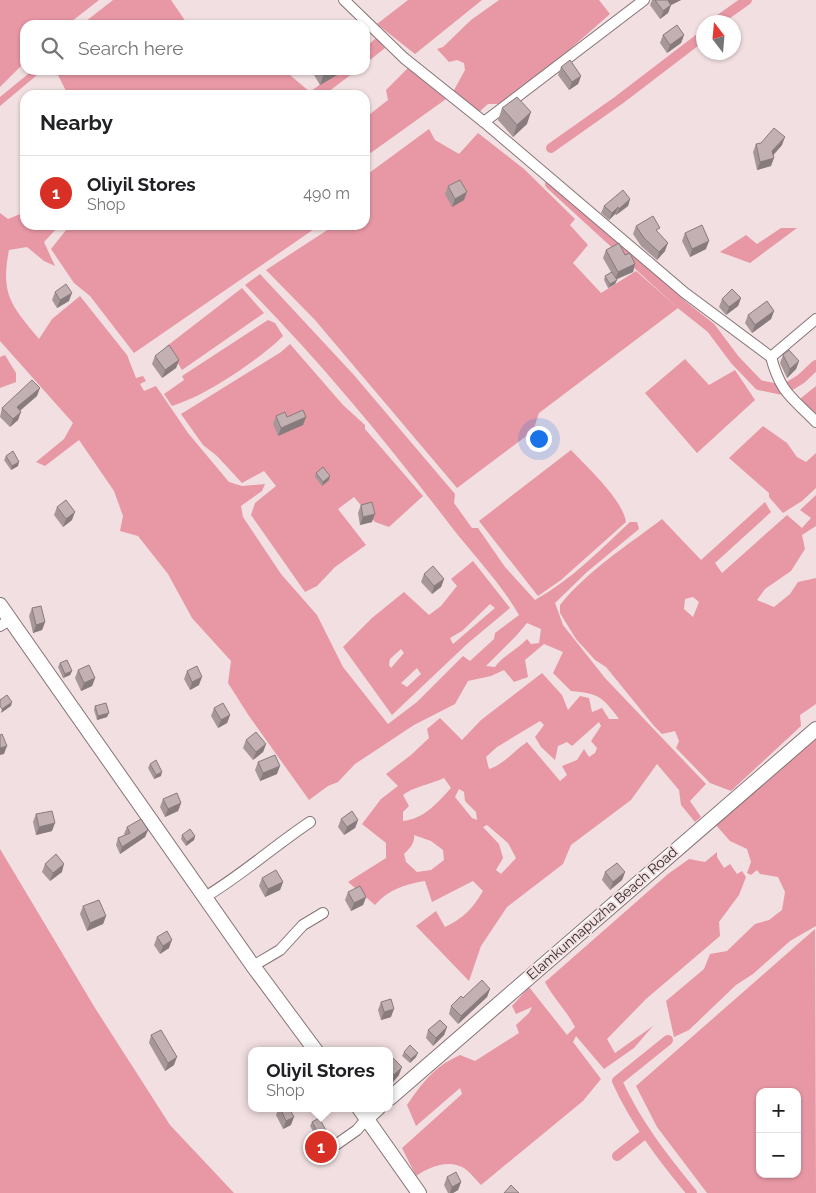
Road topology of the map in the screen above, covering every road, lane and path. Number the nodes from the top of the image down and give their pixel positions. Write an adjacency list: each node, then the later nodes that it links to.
1 (344, 0): 3 (street)
2 (644, 0): 5 (street)
3 (365, 20)
4 (370, 25): 5 (street)
5 (484, 122): 7 (street)
6 (816, 319): 7 (street)
7 (771, 357): 8 (street)
8 (816, 422)
9 (0, 605): 10 (main road)
10 (5, 622): 13 (main road)
11 (816, 728): 17 (main road, Elamkunnapuzha Beach Road)
12 (310, 822): 13 (street)
13 (205, 896): 15 (main road)
14 (324, 913): 15 (street)
15 (253, 966): 16 (main road)
16 (313, 1047)
17 (393, 1095)
18 (363, 1113): 19 (street); 20 (main road)
19 (327, 1151)
20 (419, 1193)

